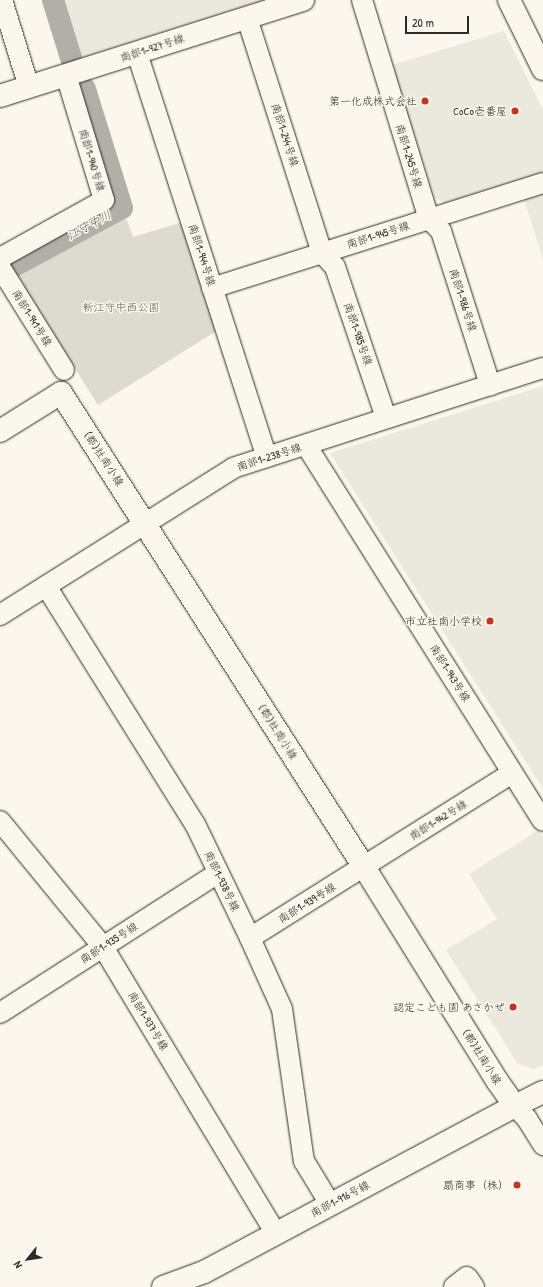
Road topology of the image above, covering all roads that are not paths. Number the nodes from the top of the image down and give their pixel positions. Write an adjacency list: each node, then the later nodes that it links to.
1 (2, 0): 9 (street)
2 (303, 0): 5 (street, 南部1-927号線)
3 (362, 0): 12 (street, 南部1-245号線)
4 (509, 0): 7 (street)
5 (247, 18): 6 (street, 南部1-927号線); 13 (street, 南部1-244号線)
6 (136, 53): 8 (street, 南部1-927号線); 16 (street, 南部1-944号線)
7 (543, 69)
8 (66, 75): 9 (street, 南部1-927号線); 14 (street, 南部1-940号線)
9 (29, 87): 10 (street, 南部1-927号線)
10 (0, 96)
11 (543, 183): 12 (street, 南部1-945号線)
12 (429, 219): 13 (street, 南部1-945号線); 19 (street, 南部1-986号線)
13 (322, 253): 16 (street, 南部1-945号線); 20 (street, 南部1-985号線)
14 (0, 258)
15 (0, 267): 18 (street, 南部1-941号線)
16 (212, 288): 23 (street, 南部1-944号線)
17 (543, 368): 19 (street, 南部1-238号線)
18 (64, 370)
19 (490, 385): 20 (street, 南部1-238号線)
20 (386, 418): 22 (street, 南部1-238号線)
21 (0, 431): 24 (street, (都)社南小線)
22 (306, 444): 23 (street, 南部1-238号線); 27 (street, 南部1-943号線)
23 (267, 457): 24 (street, 南部1-238号線)
24 (145, 523): 25 (street, 南部1-238号線); 30 (street, (都)社南小線)
25 (46, 586): 26 (street, 南部1-238号線); 31 (street, 南部1-938号線)
26 (0, 615)
27 (512, 772): 29 (street, 南部1-943号線); 30 (street, 南部1-942号線)
28 (0, 821): 33 (street, 南部1-937号線)
29 (543, 821)
30 (364, 867): 32 (street, 南部1-939号線); 36 (street, (都)社南小線)
31 (218, 874): 32 (street, 南部1-938号線); 33 (street, 南部1-935号線)
32 (250, 938): 38 (street, 南部1-938号線)
33 (103, 947): 34 (street, 南部1-935号線); 39 (street, 南部1-937号線)
34 (0, 1013)
35 (543, 1092): 36 (street)
36 (515, 1106): 37 (street); 38 (street, 南部1-916号線)
37 (543, 1146)
38 (330, 1204): 39 (street, 南部1-916号線)
39 (276, 1234): 40 (street, 南部1-916号線)
40 (163, 1287)
41 (454, 1287): 42 (street)
42 (474, 1287)

